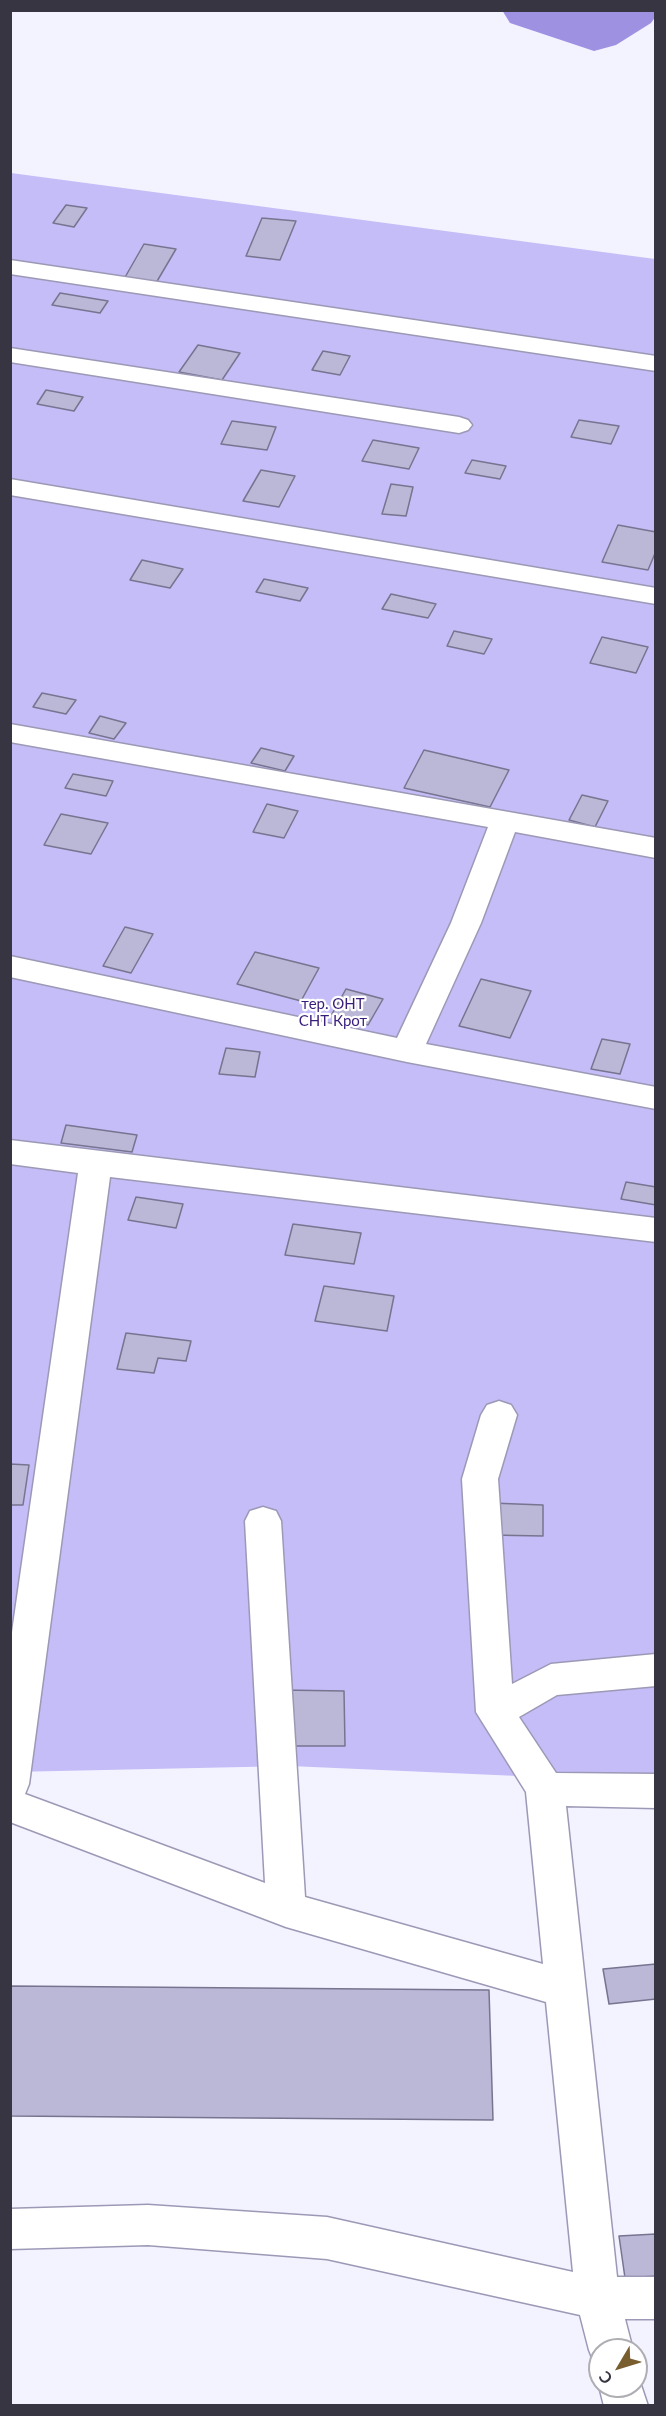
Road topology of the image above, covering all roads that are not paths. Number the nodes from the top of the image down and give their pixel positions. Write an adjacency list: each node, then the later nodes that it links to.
1 (10, 267): 3 (street)
2 (10, 354): 4 (street)
3 (656, 364)
4 (459, 425)
5 (10, 487): 6 (street)
6 (656, 596)
7 (10, 733): 8 (street)
8 (505, 820): 9 (street); 11 (street)
9 (656, 848)
10 (10, 966): 11 (street)
11 (407, 1051): 12 (street)
12 (656, 1098)
13 (10, 1152): 14 (street)
14 (96, 1164): 15 (street); 20 (street)
15 (656, 1230)
16 (499, 1415): 19 (street)
17 (263, 1521): 24 (street)
18 (656, 1670): 19 (street)
19 (495, 1712): 21 (street)
20 (10, 1784)
21 (545, 1789): 22 (street); 25 (street)
22 (656, 1791)
23 (10, 1805): 24 (street)
24 (286, 1909): 25 (street)
25 (566, 1989): 27 (street)
26 (10, 2229): 27 (street)
27 (597, 2298): 28 (street); 29 (street)
28 (656, 2298)
29 (608, 2338)

